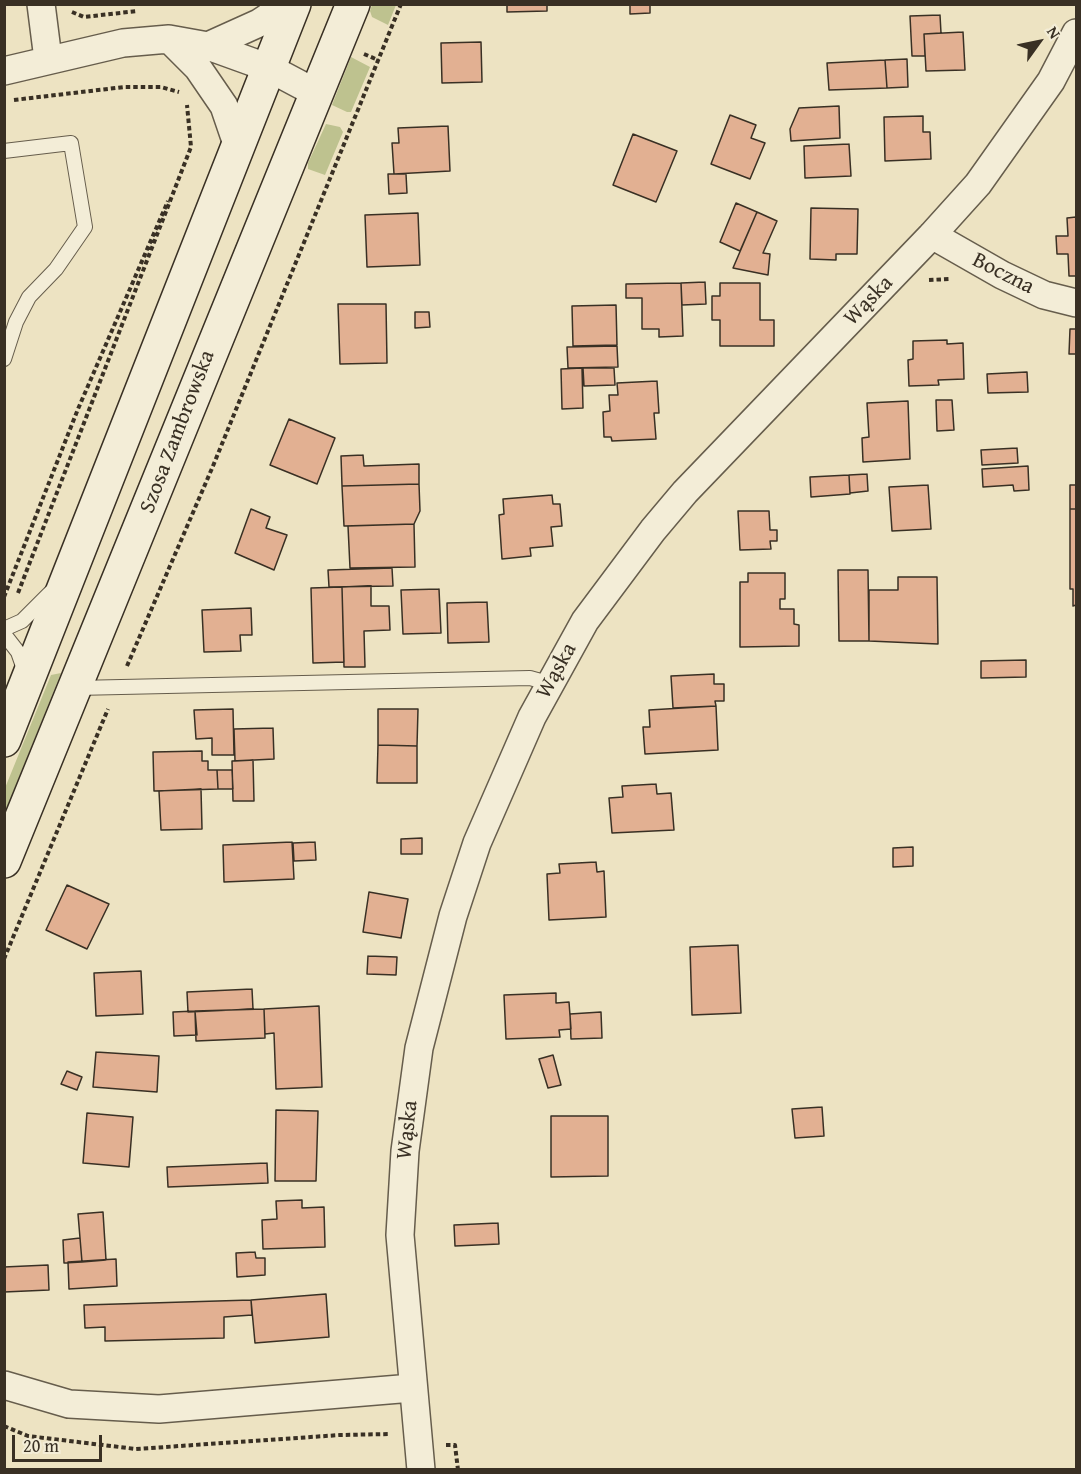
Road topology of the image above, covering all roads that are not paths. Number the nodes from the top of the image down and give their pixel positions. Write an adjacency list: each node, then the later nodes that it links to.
1 (41, 4): 8 (street)
2 (288, 4): 7 (street)
3 (294, 4): 9 (main road)
4 (353, 4): 11 (main road, Szosa Zambrowska)
5 (1077, 33): 14 (street, Wąska)
6 (169, 39): 7 (street); 8 (street); 12 (street)
7 (208, 46): 9 (street)
8 (48, 59): 10 (street)
9 (269, 68): 11 (street); 12 (main road)
10 (4, 71)
11 (316, 93): 18 (main road, Szosa Zambrowska)
12 (238, 147): 17 (main road)
13 (4, 151): 16 (lane)
14 (932, 235): 15 (street, Boczna); 23 (street, Wąska)
15 (1077, 303)
16 (4, 359)
17 (131, 416): 18 (main road); 19 (main road)
18 (178, 434): 24 (main road, Szosa Zambrowska)
19 (72, 567): 20 (lane); 22 (main road)
20 (4, 629)
21 (4, 634): 22 (lane)
22 (28, 680): 25 (main road)
23 (548, 683): 24 (lane); 28 (street, Wąska)
24 (76, 688): 26 (main road, Szosa Zambrowska)
25 (4, 740)
26 (4, 861)
27 (4, 1385): 28 (street)
28 (402, 1389): 29 (street, Wąska)
29 (421, 1470)

